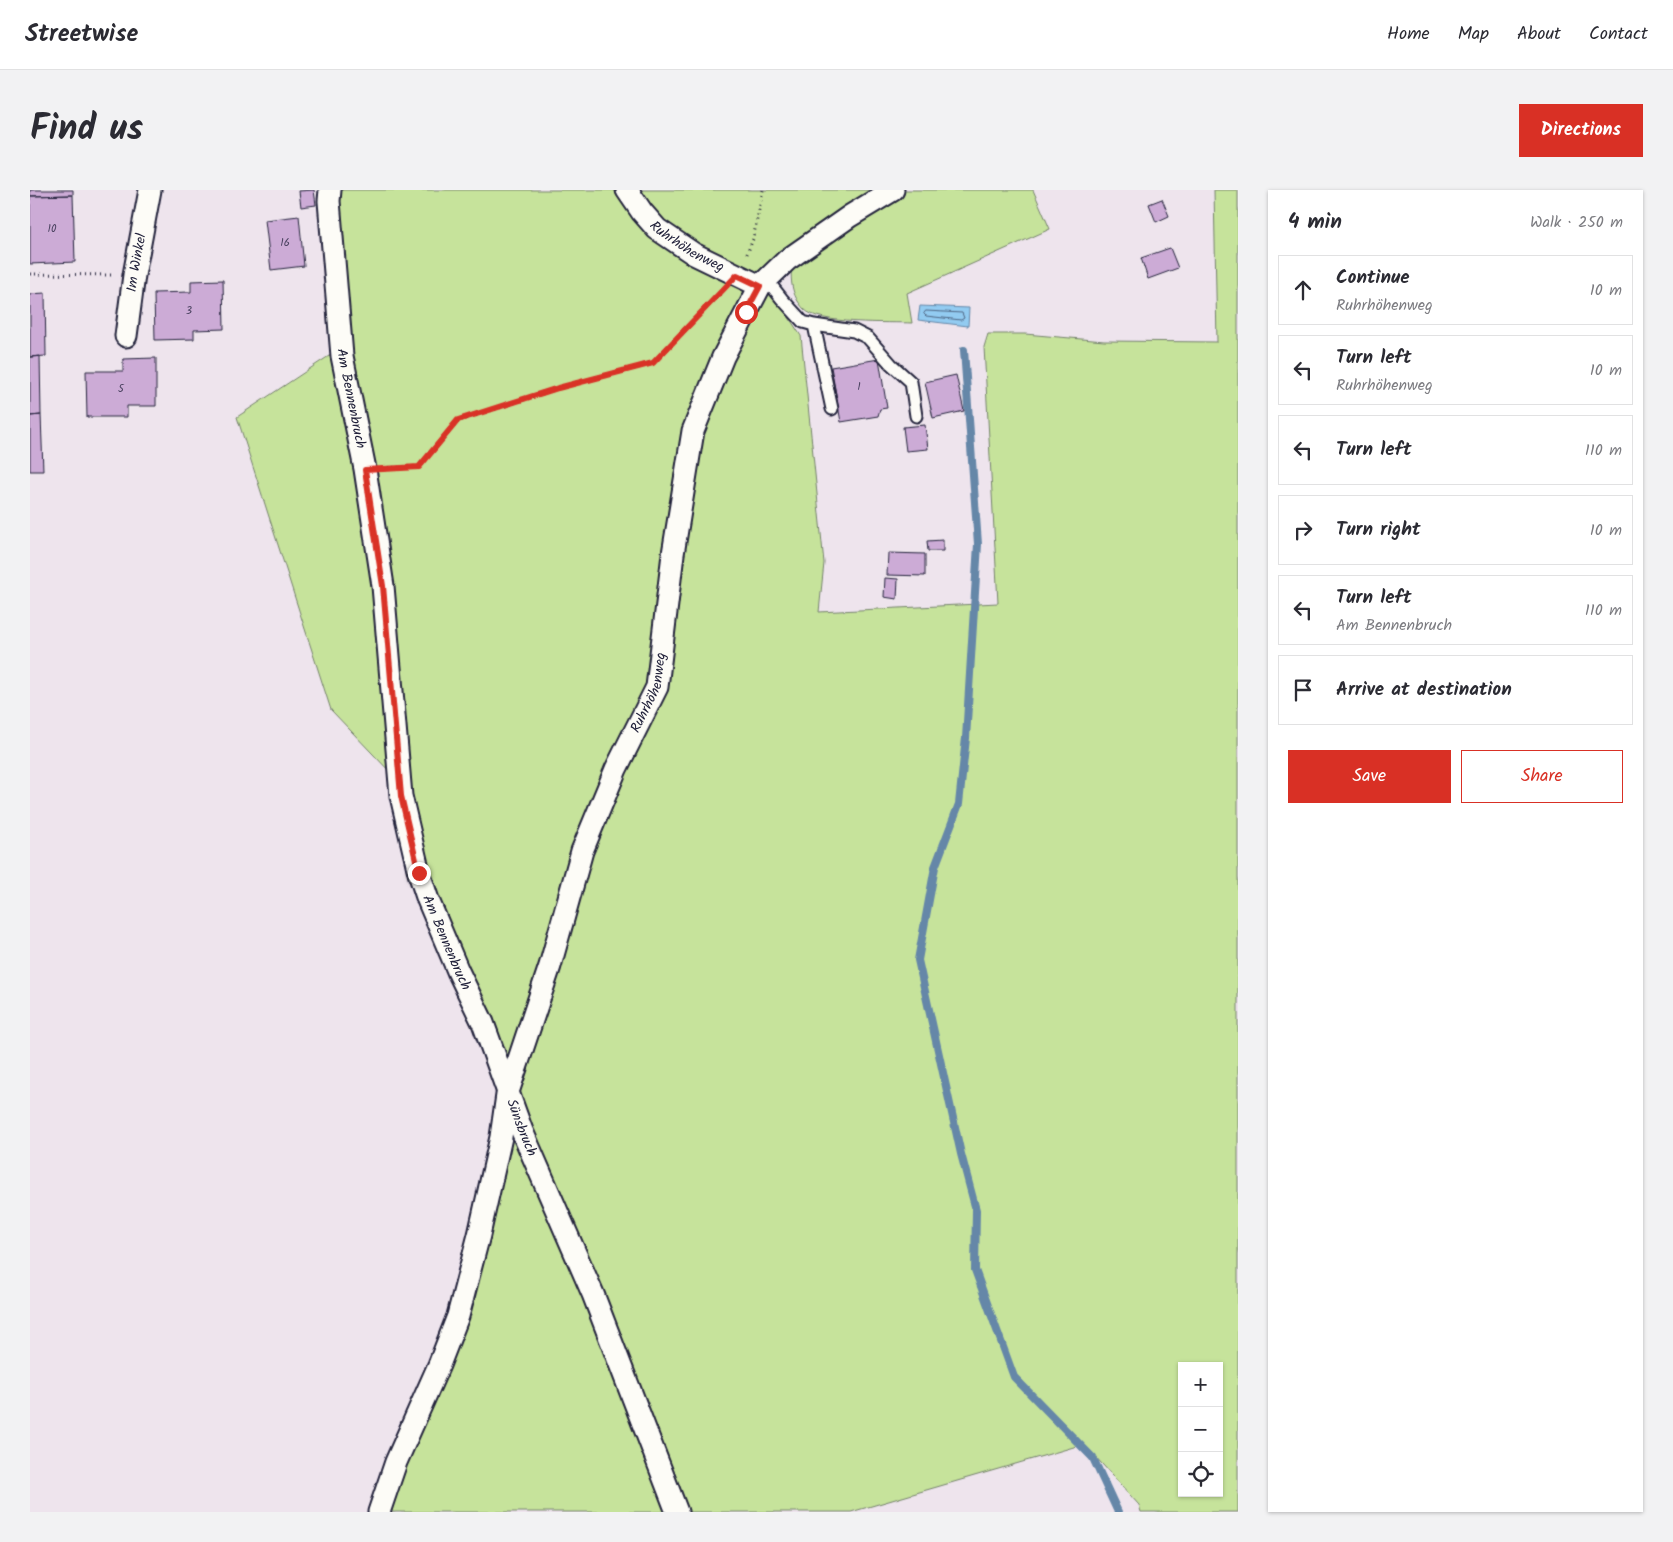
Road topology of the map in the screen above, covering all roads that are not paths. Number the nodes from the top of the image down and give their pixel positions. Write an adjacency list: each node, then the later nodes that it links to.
1 (150, 190): 7 (street, Im Winkel)
2 (330, 190): 10 (street, Am Bennenbruch)
3 (627, 190): 5 (street, Ruhrhöhenweg)
4 (893, 190): 5 (street, Ruhrhöhenweg)
5 (764, 283): 6 (lane); 10 (street, Ruhrhöhenweg)
6 (814, 325): 8 (lane); 9 (lane)
7 (126, 336)
8 (832, 409)
9 (916, 416)
10 (508, 1095): 11 (street, Sünsbruch); 12 (street, Sünsbruch)
11 (379, 1512)
12 (677, 1512)

